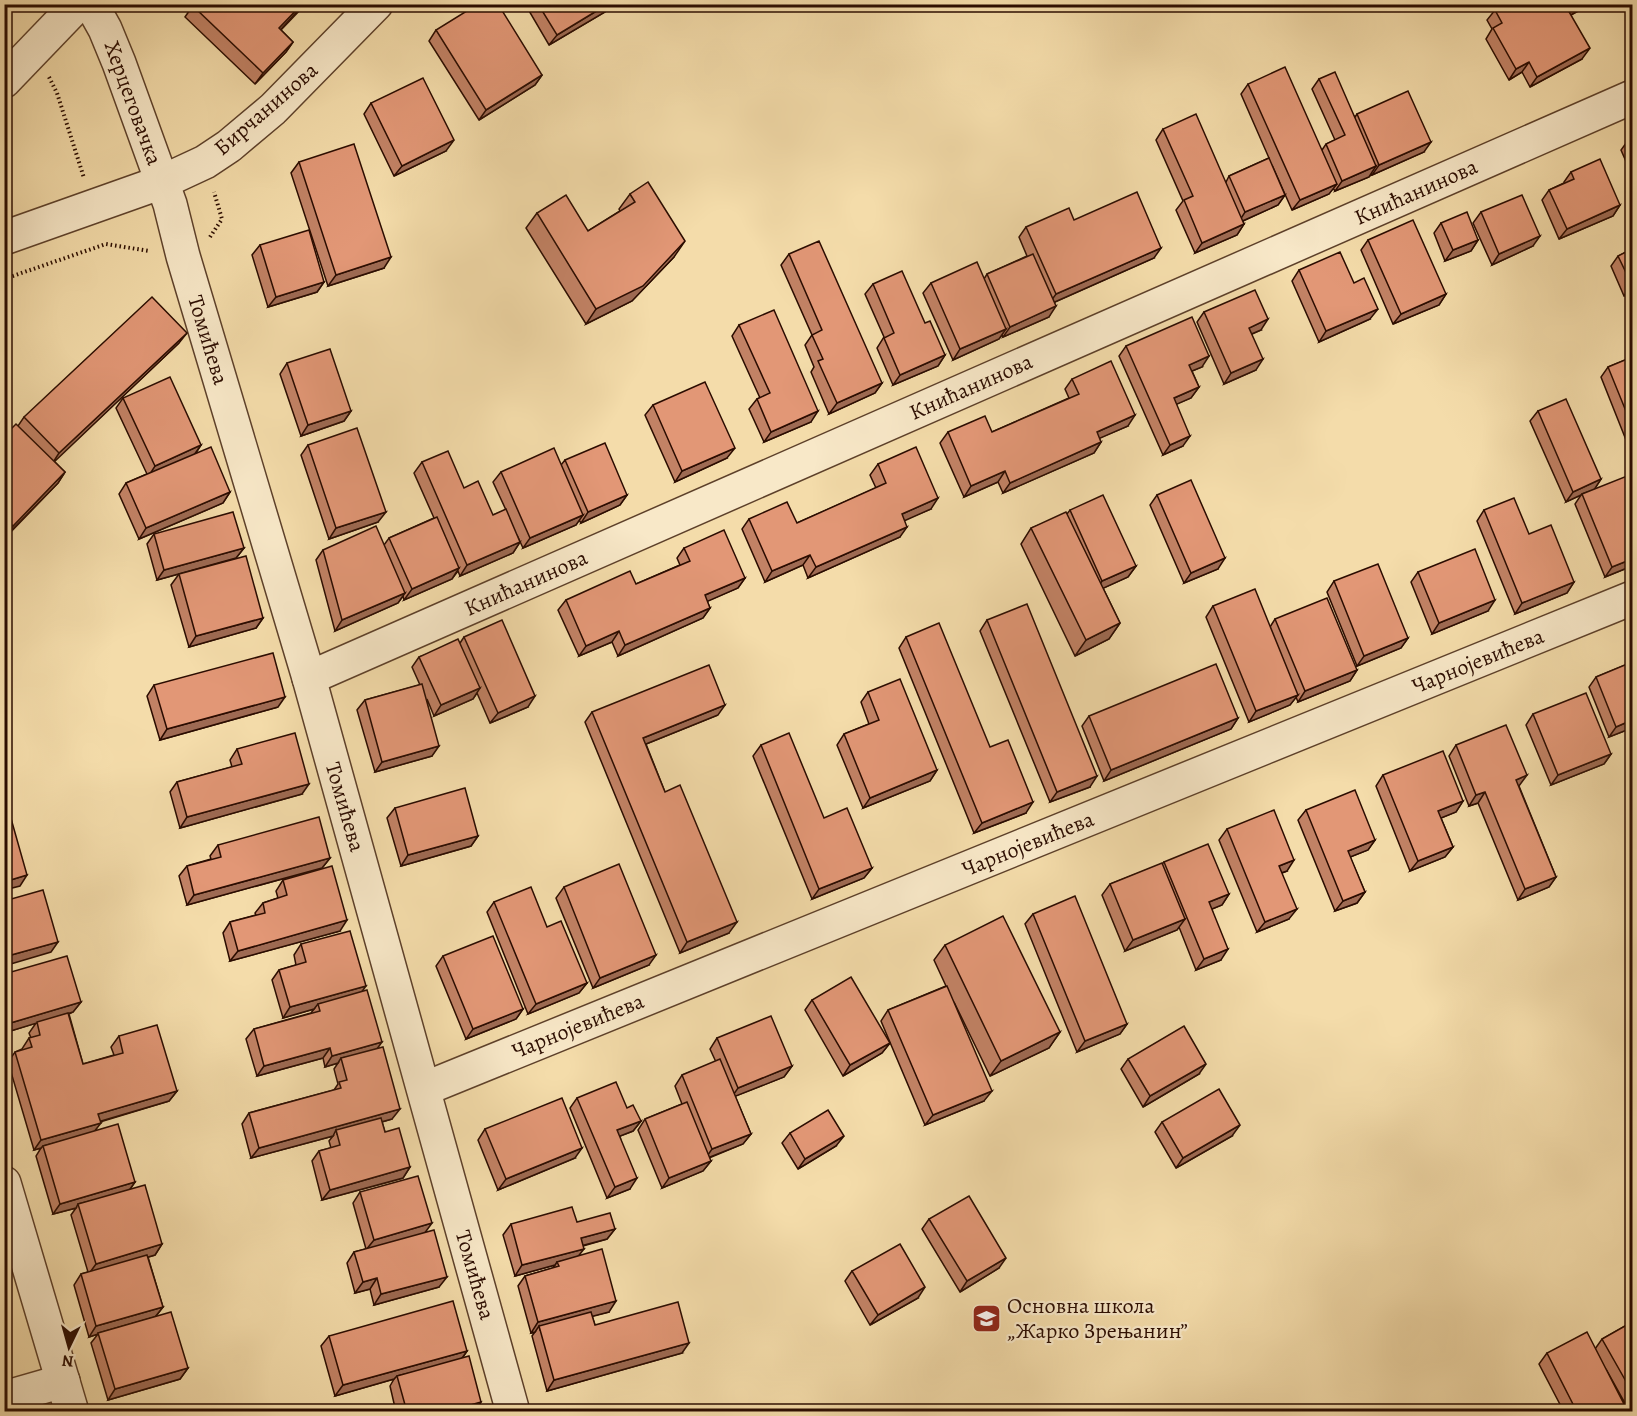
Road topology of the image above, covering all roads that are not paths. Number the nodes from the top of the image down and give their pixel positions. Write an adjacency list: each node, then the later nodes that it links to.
1 (78, 4): 4 (street)
2 (90, 4): 6 (street, Херцеговачка)
3 (376, 4): 6 (street, Бирчанинова)
4 (4, 81)
5 (1632, 97): 9 (street, Книћанинова)
6 (166, 193): 7 (street, Бирчанинова); 9 (street, Томићева)
7 (4, 238)
8 (1632, 598): 10 (street, Чарнојевићева)
9 (309, 678): 10 (street, Томићева)
10 (423, 1089): 15 (street, Томићева)
11 (4, 1182): 12 (street)
12 (63, 1381): 13 (street); 14 (street)
13 (4, 1398)
14 (72, 1412)
15 (513, 1412)

